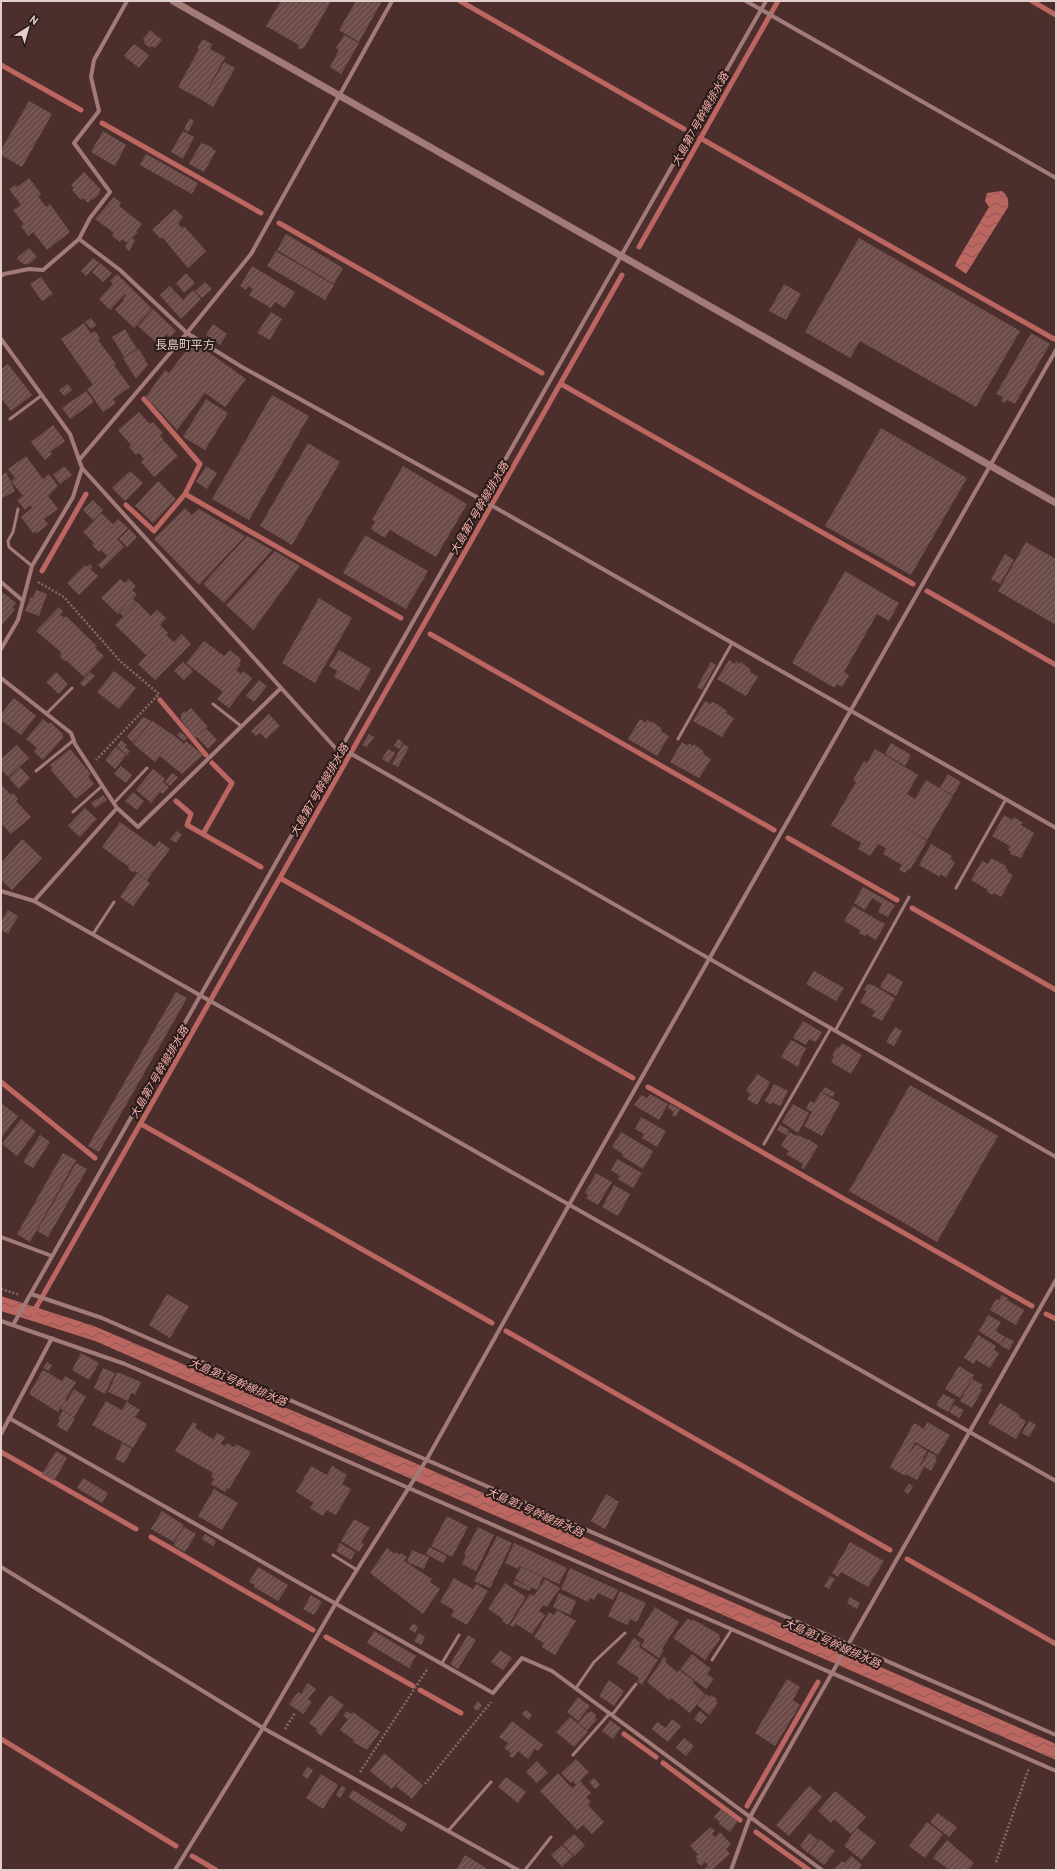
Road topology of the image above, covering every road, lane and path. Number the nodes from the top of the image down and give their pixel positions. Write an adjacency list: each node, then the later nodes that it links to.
1 (127, 1): 9 (street)
2 (173, 1): 7 (street)
3 (392, 1): 7 (street)
4 (746, 1): 6 (street)
5 (766, 1): 6 (street)
6 (761, 10): 8 (street); 10 (street)
7 (339, 95): 10 (street); 12 (street)
8 (1056, 178)
9 (79, 239): 11 (street); 12 (street)
10 (621, 256): 18 (street); 20 (street)
11 (1, 276)
12 (187, 333): 17 (street); 20 (street)
13 (1, 339): 15 (street)
14 (1056, 350): 18 (street)
15 (42, 395): 16 (lane); 17 (street)
16 (10, 419)
17 (80, 459): 19 (street)
18 (990, 466): 21 (street); 33 (street)
19 (82, 468): 23 (street); 31 (street)
20 (484, 501): 27 (street); 38 (street)
21 (1056, 503)
22 (18, 510): 23 (lane)
23 (32, 566): 24 (street)
24 (29, 576): 26 (street); 39 (path)
25 (1, 582): 26 (street)
26 (22, 600): 28 (street)
27 (732, 643): 33 (street); 36 (lane)
28 (1, 649)
29 (1, 678): 34 (street)
30 (72, 688): 34 (lane)
31 (281, 688): 35 (street); 38 (street)
32 (213, 704): 35 (lane)
33 (851, 710): 43 (street); 54 (street)
34 (46, 714): 37 (street)
35 (242, 726): 45 (street)
36 (678, 738)
37 (74, 740): 39 (street); 41 (lane)
38 (342, 750): 54 (street); 55 (street)
39 (90, 767): 42 (street)
40 (147, 768): 44 (lane)
41 (36, 771)
42 (102, 786): 44 (street); 46 (lane)
43 (1006, 799): 47 (street); 48 (lane)
44 (114, 803): 45 (street)
45 (117, 808): 51 (street)
46 (73, 812)
47 (1056, 828)
48 (956, 888)
49 (1, 891): 51 (street)
50 (909, 896): 57 (lane)
51 (34, 901): 53 (street)
52 (114, 902): 53 (lane)
53 (93, 934): 55 (street)
54 (709, 958): 56 (street); 60 (street)
55 (201, 995): 60 (street); 62 (street)
56 (831, 1028): 57 (street); 58 (lane)
57 (835, 1031): 59 (street)
58 (764, 1144)
59 (1056, 1157)
60 (569, 1205): 70 (street); 72 (street)
61 (1, 1237): 62 (street)
62 (52, 1256): 65 (street)
63 (1056, 1280): 70 (street)
64 (1, 1290): 65 (path)
65 (30, 1297): 67 (street); 72 (street)
66 (1, 1321): 67 (street)
67 (13, 1325): 68 (street)
68 (52, 1338): 69 (street); 74 (street)
69 (10, 1418): 71 (street); 78 (street)
70 (969, 1432): 73 (street); 82 (street)
71 (1, 1434)
72 (426, 1461): 74 (street); 82 (street)
73 (1056, 1481)
74 (409, 1487): 77 (street); 79 (street)
75 (333, 1555): 77 (lane)
76 (1, 1567): 92 (street)
77 (357, 1570): 78 (street)
78 (336, 1603): 83 (street); 92 (street)
79 (732, 1629): 84 (lane); 86 (street)
80 (625, 1633): 88 (lane)
81 (459, 1635): 85 (lane)
82 (849, 1643): 86 (street); 93 (street)
83 (434, 1659): 85 (street); 98 (path)
84 (712, 1660)
85 (442, 1663): 89 (street)
86 (833, 1673): 96 (street); 101 (street)
87 (636, 1684): 91 (lane)
88 (576, 1688): 89 (street); 91 (street)
89 (493, 1693): 100 (path)
90 (295, 1713): 94 (path)
91 (611, 1714): 95 (lane); 101 (street)
92 (262, 1728): 94 (street); 105 (street)
93 (1056, 1735)
94 (280, 1737): 98 (street)
95 (573, 1755)
96 (1032, 1760): 97 (street); 104 (path)
97 (1056, 1771)
98 (356, 1779): 102 (street)
99 (491, 1782): 102 (lane)
100 (425, 1784)
101 (750, 1817): 108 (street); 109 (street)
102 (448, 1831): 106 (street)
103 (551, 1837): 107 (lane)
104 (996, 1862)
105 (174, 1870)
106 (518, 1870)
107 (525, 1870)
108 (731, 1870)
109 (822, 1870)

